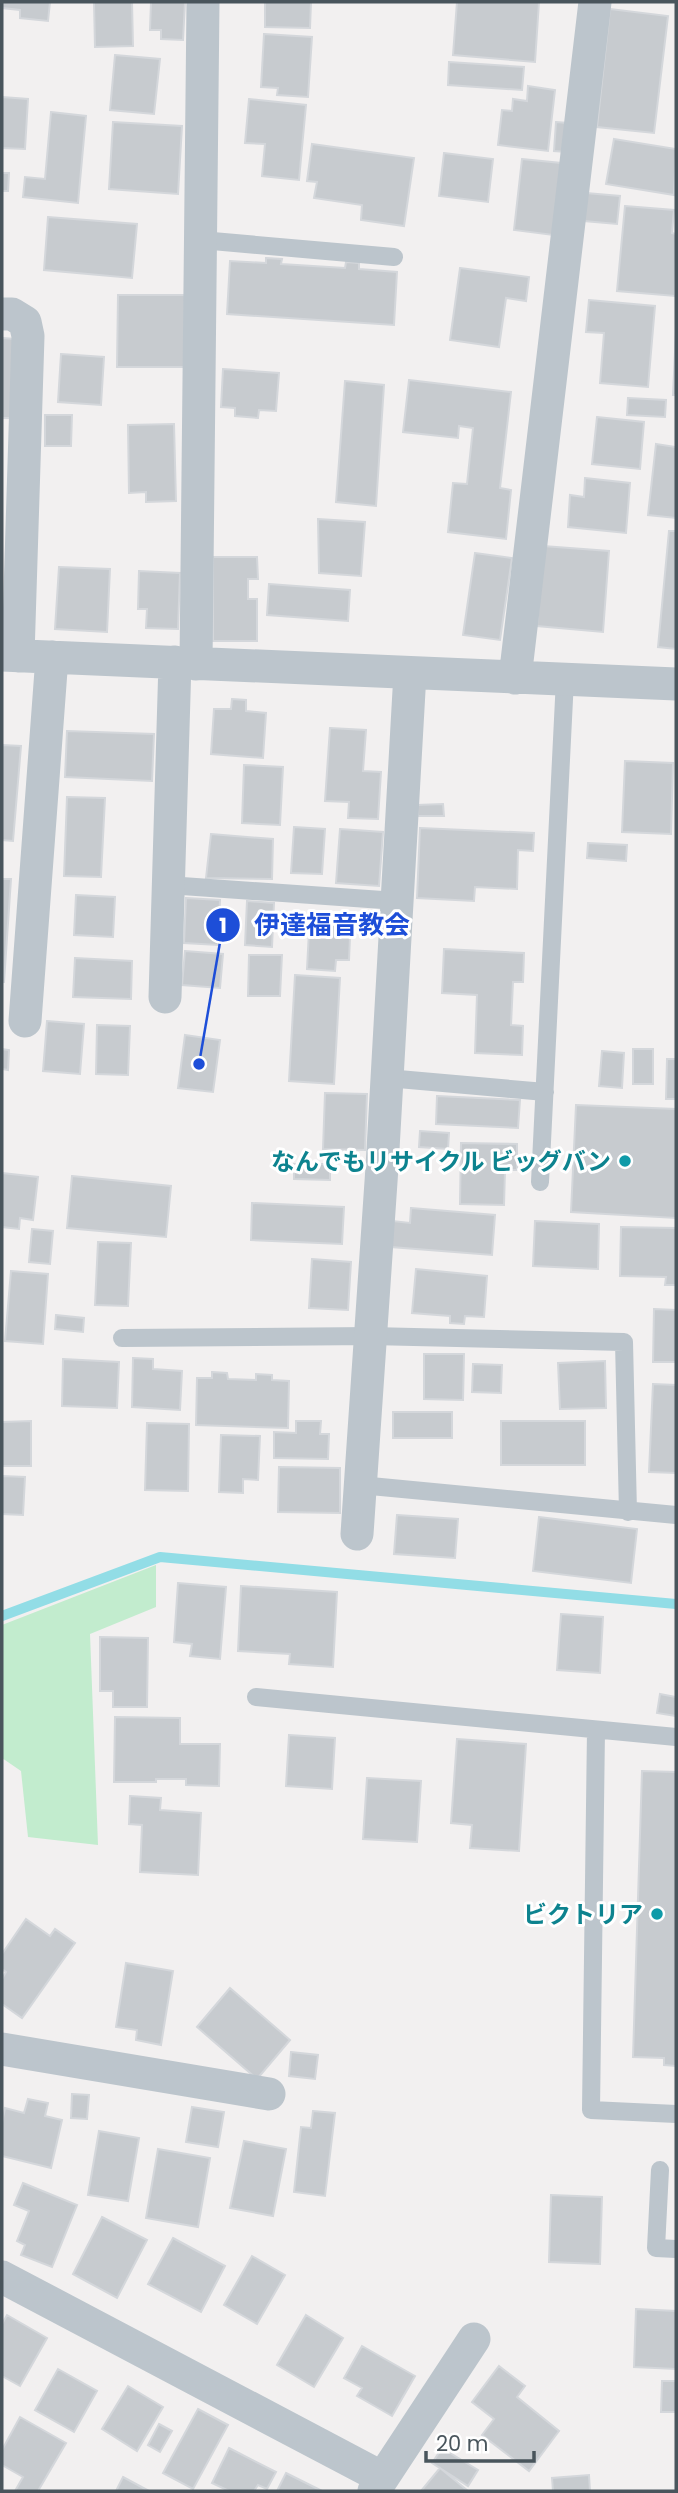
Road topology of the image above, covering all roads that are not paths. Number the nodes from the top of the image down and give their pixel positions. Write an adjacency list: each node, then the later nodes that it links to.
1 (203, 2): 3 (street)
2 (595, 2): 10 (street)
3 (201, 240): 4 (lane); 8 (street)
4 (394, 257)
5 (2, 314): 6 (street)
6 (10, 655): 7 (street)
7 (52, 657): 8 (street); 16 (street)
8 (185, 663): 9 (street); 13 (street)
9 (410, 673): 10 (street); 14 (street)
10 (515, 678): 11 (street)
11 (565, 680): 12 (street); 18 (lane)
12 (676, 684)
13 (168, 885): 14 (lane); 15 (street)
14 (397, 901): 17 (street)
15 (165, 997)
16 (25, 1021)
17 (387, 1079): 18 (lane); 20 (street)
18 (545, 1092): 19 (lane)
19 (540, 1182)
20 (370, 1336): 21 (lane); 22 (street); 23 (lane)
21 (122, 1338)
22 (360, 1485): 23 (lane); 25 (street)
23 (628, 1512): 24 (lane)
24 (676, 1515)
25 (357, 1534)
26 (256, 1697): 27 (lane)
27 (596, 1730): 28 (lane); 31 (lane)
28 (676, 1737)
29 (2, 2049): 30 (street)
30 (269, 2094)
31 (676, 2114)
32 (660, 2170): 33 (lane)
33 (676, 2249)
34 (2, 2277): 36 (street)
35 (474, 2339): 36 (street)
36 (377, 2484)

